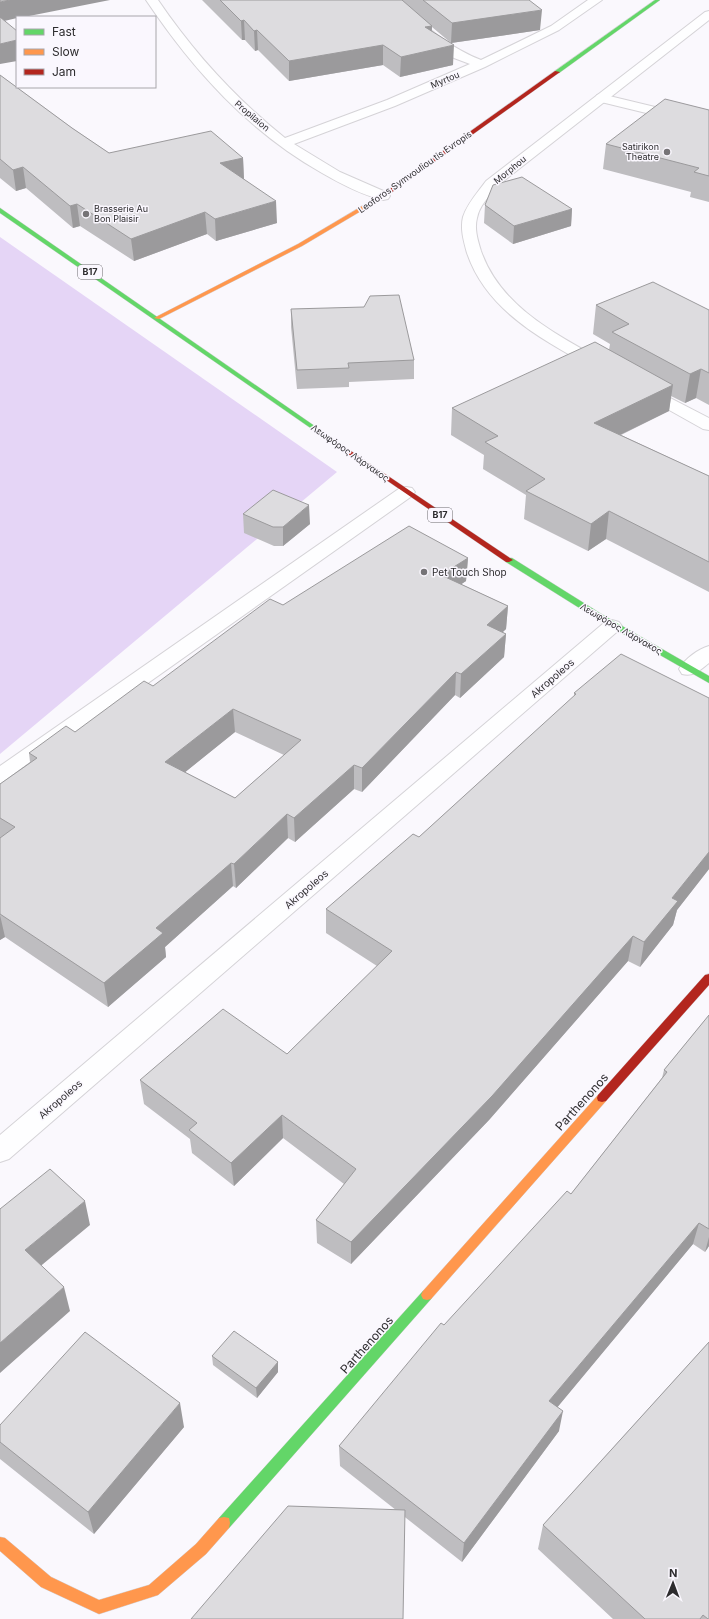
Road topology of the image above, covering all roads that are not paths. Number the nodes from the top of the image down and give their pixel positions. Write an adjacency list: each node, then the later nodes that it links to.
1 (152, 0): 9 (street, Propilaion)
2 (389, 0): 6 (street)
3 (596, 0): 6 (street, Myrtou)
4 (658, 0): 10 (street, Leoforos Symvouliou tis Evropis)
5 (709, 14): 7 (street, Morphou)
6 (481, 64): 9 (street, Myrtou)
7 (601, 98): 8 (street); 13 (street, Morphou)
8 (676, 116)
9 (285, 142): 10 (street, Propilaion)
10 (383, 196): 12 (street, Leoforos Symvouliou tis Evropis)
11 (0, 210): 12 (street, Λεωφόρος Λάρνακος / B17)
12 (157, 318): 16 (street, Λεωφόρος Λάρνακος / B17)
13 (612, 372)
14 (632, 383): 15 (street)
15 (709, 425)
16 (406, 492): 17 (street, Λεωφόρος Λάρνακος / B17); 21 (street)
17 (612, 626): 19 (street, Λεωφόρος Λάρνακος / B17); 23 (street, Akropoleos)
18 (709, 652): 19 (street)
19 (689, 669): 20 (street, Λεωφόρος Λάρνακος / B17)
20 (709, 680)
21 (0, 777)
22 (709, 978): 24 (street, Parthenonos)
23 (0, 1151)
24 (0, 1543)

